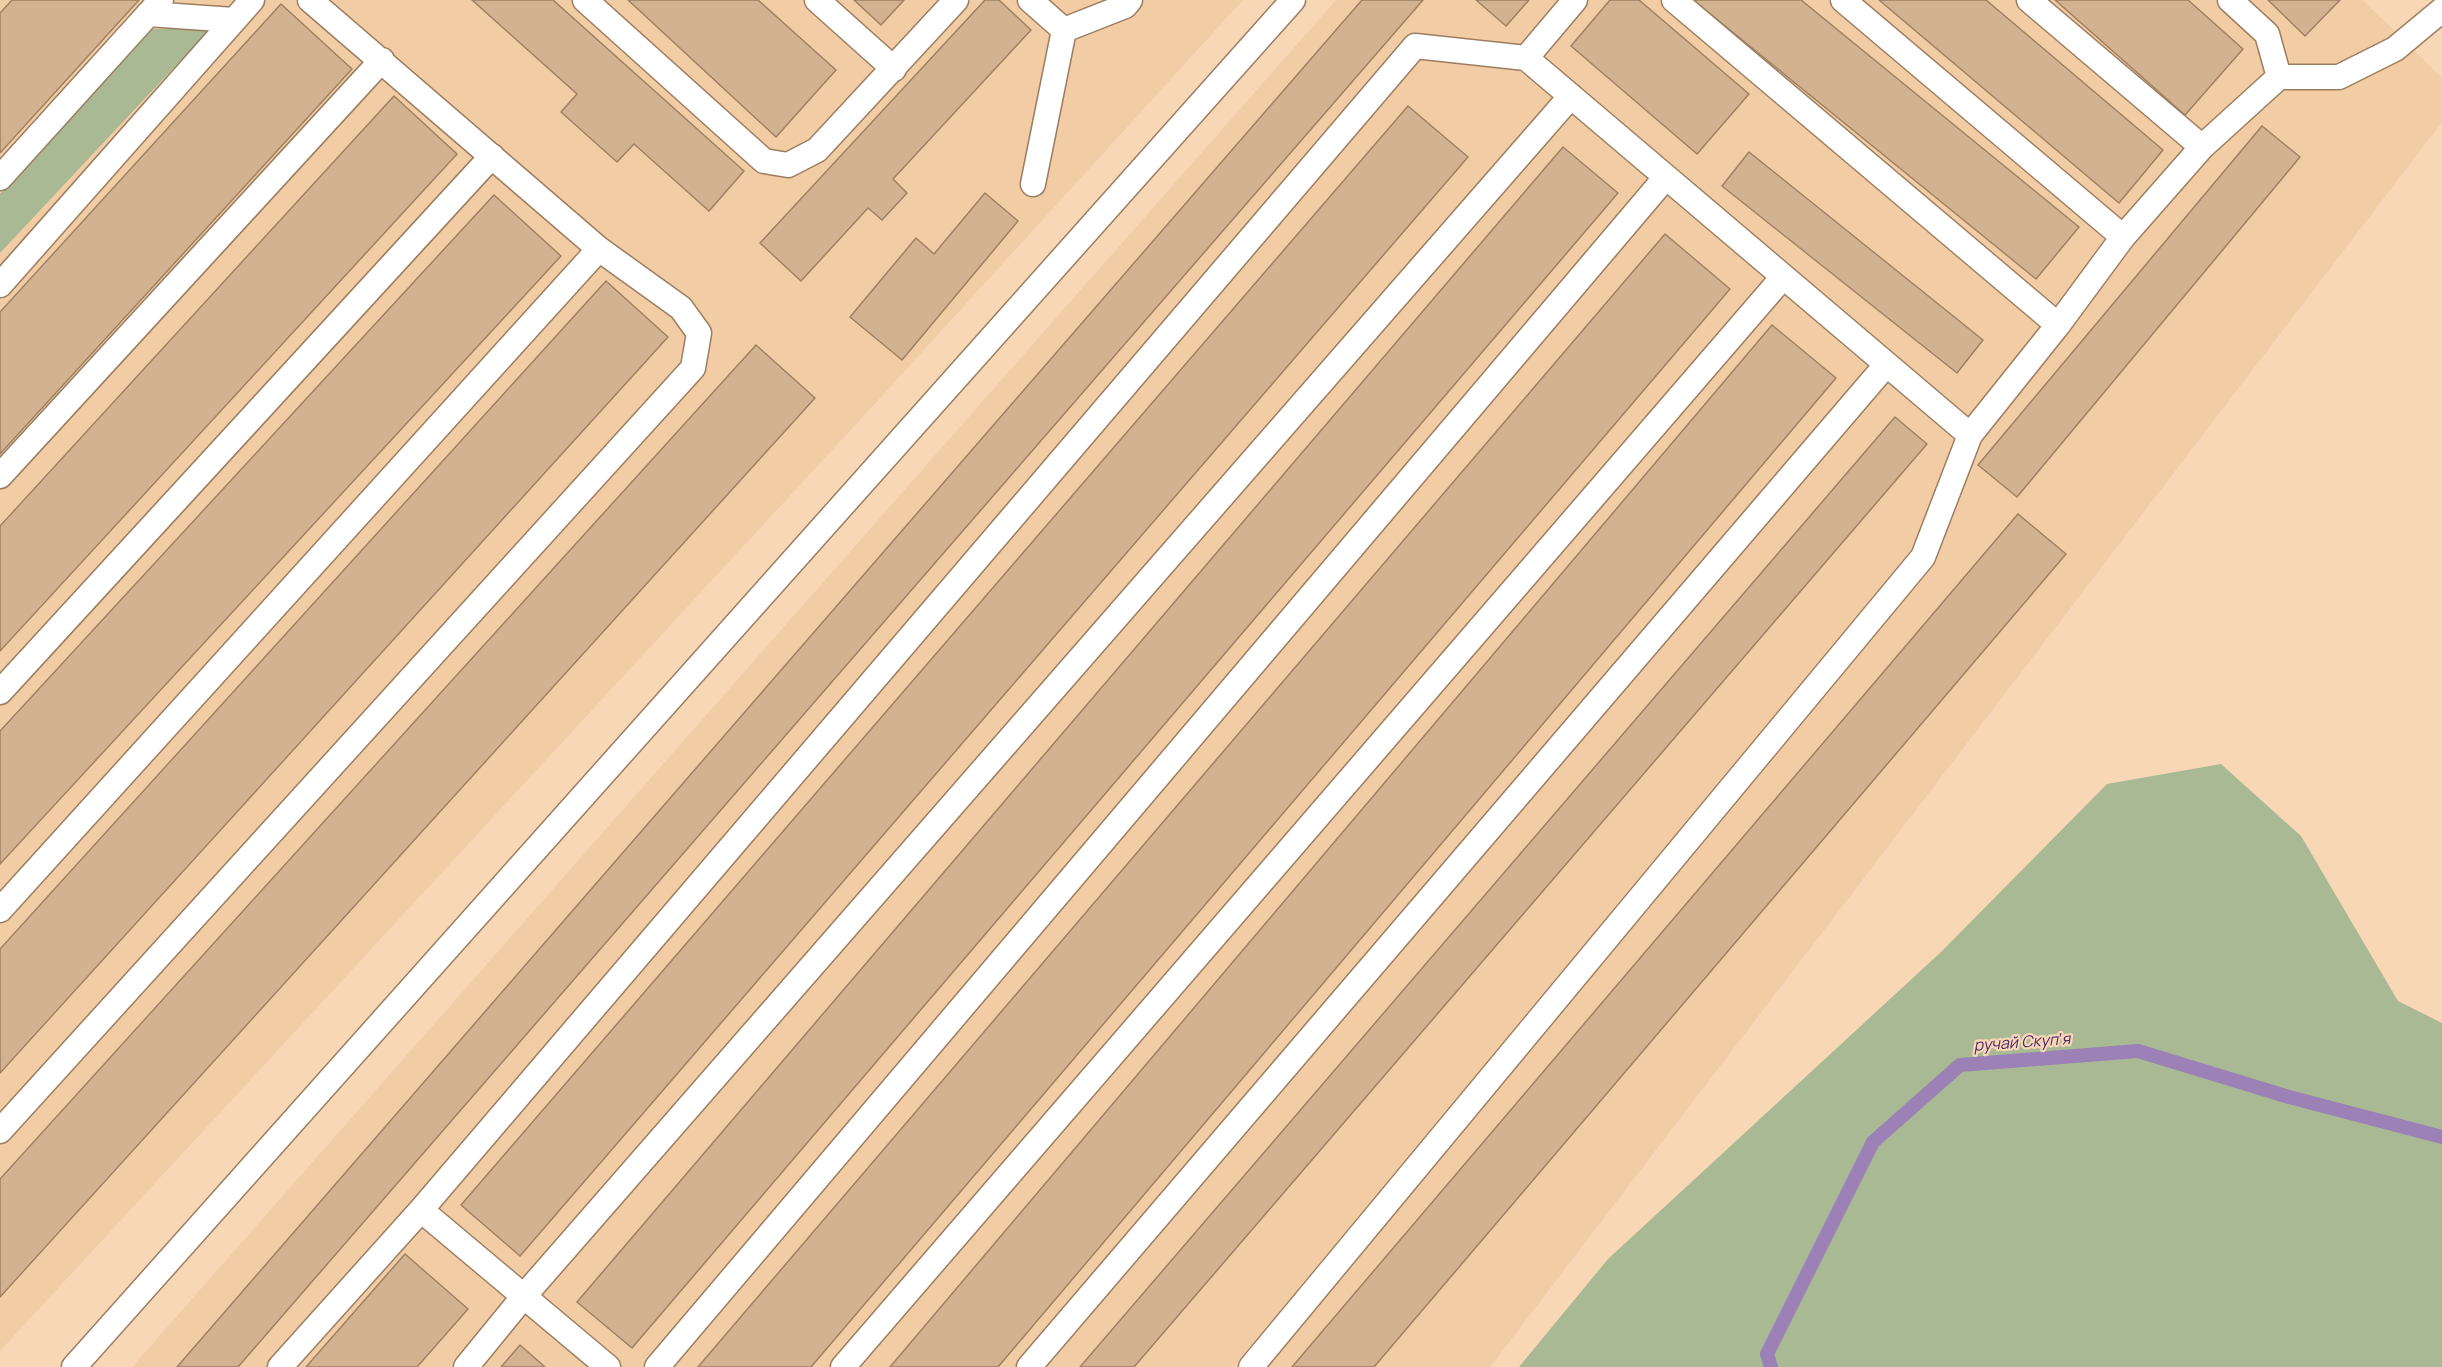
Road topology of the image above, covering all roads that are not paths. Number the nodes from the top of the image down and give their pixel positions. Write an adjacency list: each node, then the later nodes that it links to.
1 (252, 0): 16 (lane)
2 (310, 0): 19 (lane)
3 (585, 0): 20 (lane)
4 (817, 0): 20 (lane)
5 (956, 0): 20 (lane)
6 (1029, 0): 17 (lane)
7 (1131, 0): 17 (lane)
8 (1293, 0): 41 (lane)
9 (1575, 0): 18 (lane)
10 (1674, 0): 32 (lane)
11 (1843, 0): 28 (lane)
12 (2029, 0): 23 (lane)
13 (2230, 0): 21 (lane)
14 (155, 7): 16 (lane); 26 (lane)
15 (2442, 10): 21 (lane)
16 (234, 20): 31 (lane)
17 (1064, 30): 27 (lane)
18 (1526, 58): 22 (lane); 39 (lane)
19 (382, 60): 24 (lane); 35 (lane)
20 (894, 69)
21 (2279, 77): 23 (lane)
22 (1571, 96): 25 (lane); 40 (lane)
23 (2202, 147): 28 (lane)
24 (492, 156): 29 (lane); 36 (lane)
25 (1666, 177): 30 (lane); 45 (lane)
26 (0, 178)
27 (1033, 184)
28 (2123, 237): 32 (lane)
29 (599, 249): 37 (lane); 38 (lane)
30 (1783, 277): 33 (lane); 46 (lane)
31 (0, 285)
32 (2058, 325): 34 (lane)
33 (1886, 365): 34 (lane); 47 (lane)
34 (1970, 435): 48 (lane)
35 (0, 476)
36 (0, 692)
37 (0, 910)
38 (0, 1131)
39 (421, 1210): 40 (lane); 42 (lane)
40 (524, 1296): 43 (lane); 44 (lane)
41 (74, 1367)
42 (280, 1367)
43 (466, 1367)
44 (608, 1367)
45 (657, 1367)
46 (843, 1367)
47 (1029, 1367)
48 (1251, 1367)

